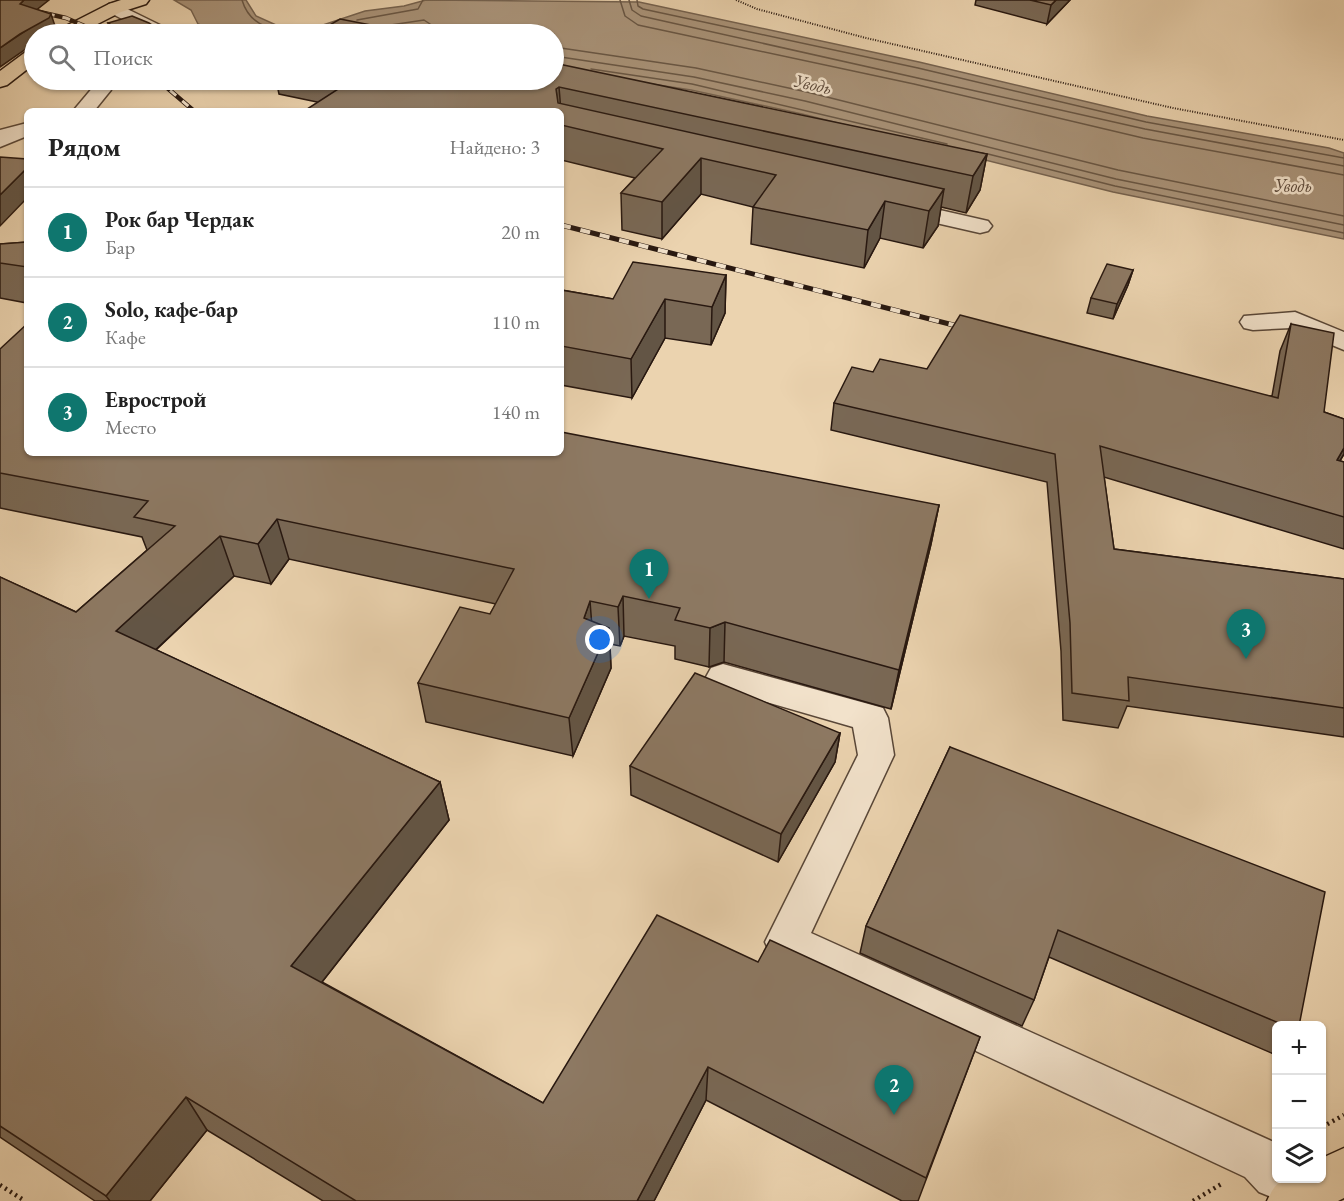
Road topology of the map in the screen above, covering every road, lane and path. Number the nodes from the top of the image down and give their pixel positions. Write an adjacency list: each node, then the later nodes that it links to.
1 (140, 0): 3 (main road)
2 (736, 0): 11 (path)
3 (115, 8): 4 (main road); 5 (lane)
4 (84, 24)
5 (145, 24)
6 (24, 63): 7 (main road)
7 (0, 81)
8 (101, 90): 9 (lane)
9 (86, 108)
10 (24, 130): 12 (lane)
11 (1344, 140)
12 (0, 141)
13 (875, 202): 14 (lane)
14 (980, 226)
15 (1253, 322): 16 (lane)
16 (1344, 342)
17 (723, 677): 22 (lane)
18 (1344, 1115): 19 (path)
19 (1326, 1125)
20 (1344, 1172): 22 (main road)
21 (0, 1185): 23 (path)
22 (1286, 1188)
23 (25, 1201)

